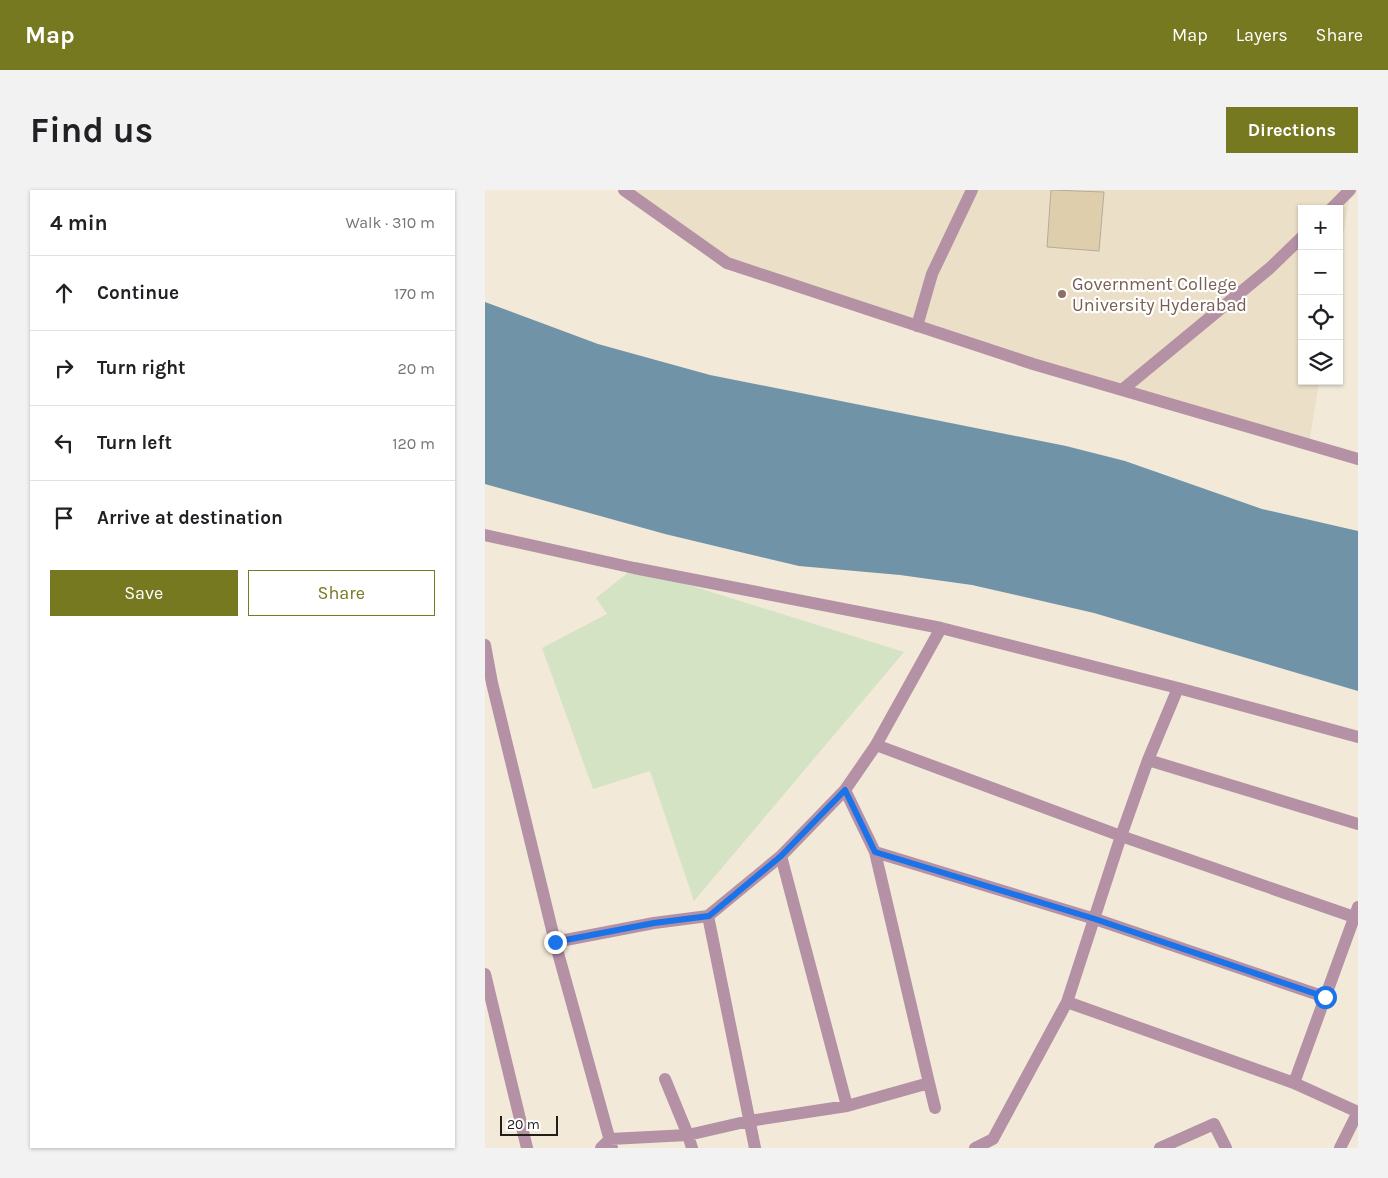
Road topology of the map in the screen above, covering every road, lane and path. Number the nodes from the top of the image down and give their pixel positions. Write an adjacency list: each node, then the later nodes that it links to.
1 (624, 190): 6 (street)
2 (972, 190): 6 (street)
3 (1350, 190): 4 (street)
4 (1335, 205)
5 (1298, 241): 7 (street)
6 (917, 326): 7 (street)
7 (1123, 390): 8 (street)
8 (1358, 459)
9 (485, 535): 10 (street)
10 (941, 628): 12 (street); 14 (street)
11 (485, 645): 24 (street)
12 (1178, 688): 13 (street); 15 (street)
13 (1358, 738)
14 (876, 745): 16 (street); 18 (street)
15 (1148, 760): 17 (street); 18 (street)
16 (845, 790): 19 (street); 20 (street)
17 (1358, 824)
18 (1121, 836): 21 (street); 23 (street)
19 (875, 852): 23 (street); 29 (street)
20 (781, 856): 22 (street); 31 (street)
21 (1356, 912): 26 (street)
22 (709, 916): 24 (street); 34 (street)
23 (1095, 919): 26 (street); 27 (street)
24 (555, 942): 37 (street)
25 (485, 974): 38 (street)
26 (1325, 997): 30 (street)
27 (1067, 1002): 30 (street); 36 (street)
28 (665, 1079): 35 (street)
29 (929, 1083): 31 (street); 32 (street)
30 (1294, 1083): 33 (street)
31 (847, 1106): 34 (street)
32 (935, 1108)
33 (1358, 1112): 44 (street)
34 (749, 1121): 35 (street); 40 (street)
35 (688, 1135): 37 (street); 39 (street)
36 (996, 1143): 41 (street)
37 (608, 1145)
38 (527, 1148)
39 (692, 1148)
40 (755, 1148)
41 (975, 1148)
42 (1160, 1148): 43 (street)
43 (1226, 1148)
44 (1340, 1148)

